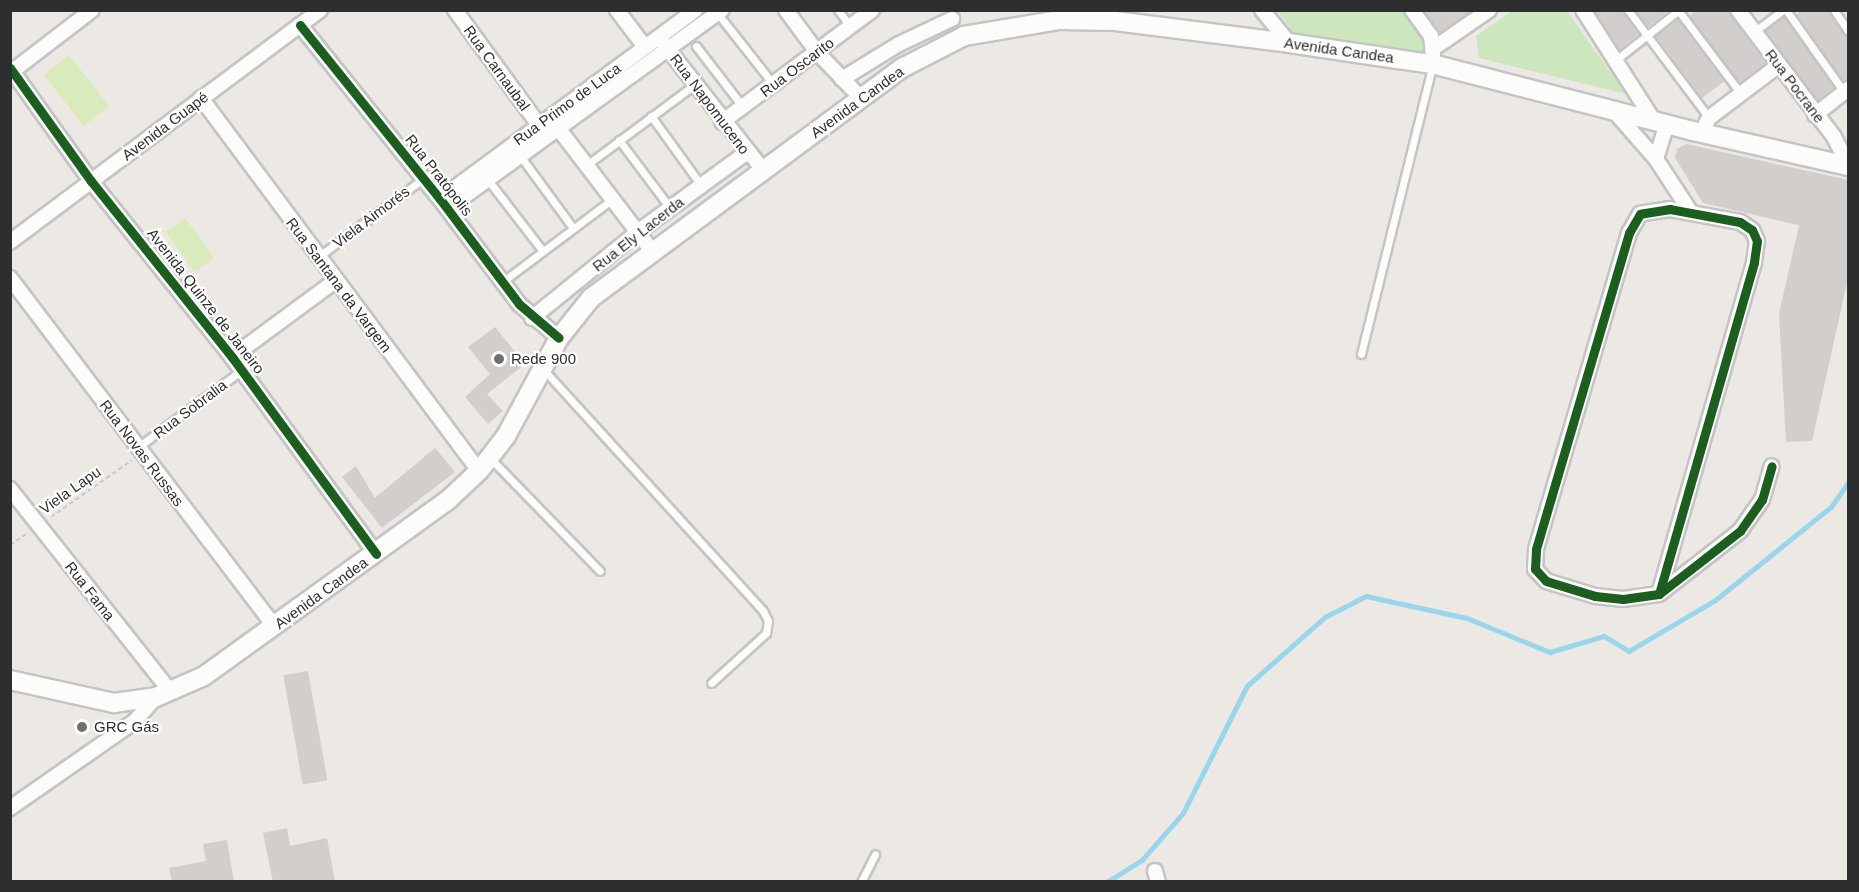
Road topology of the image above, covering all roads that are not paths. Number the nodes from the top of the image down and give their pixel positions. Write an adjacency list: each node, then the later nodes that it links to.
1 (92, 10): 37 (street)
2 (320, 10): 22 (street, Avenida Guapé)
3 (455, 10): 49 (street, Rua Carnaubal)
4 (617, 10): 31 (street)
5 (695, 10): 27 (street, Rua Primo de Luca)
6 (786, 10): 33 (street)
7 (838, 10): 23 (lane)
8 (872, 10): 23 (street, Rua Oscarito)
9 (1412, 10): 34 (street)
10 (1489, 10): 20 (street)
11 (1583, 10): 35 (street)
12 (1628, 10): 28 (lane)
13 (1738, 10): 24 (street, Rua Pocrane)
14 (1785, 10): 24 (lane); 41 (lane)
15 (1834, 10): 25 (lane)
16 (1679, 11): 28 (lane); 42 (lane)
17 (720, 12): 32 (street); 39 (lane)
18 (1268, 12): 29 (street)
19 (950, 15): 26 (street); 38 (street)
20 (1474, 15): 34 (street)
21 (1110, 16): 26 (main road, Avenida Candea); 29 (main road, Avenida Candea)
22 (300, 25): 43 (street, Avenida Guapé); 61 (street, Rua Pratópolis)
23 (850, 26): 33 (street, Rua Oscarito)
24 (1755, 31): 36 (street, Rua Pocrane)
25 (1848, 31)
26 (964, 36): 44 (main road, Avenida Candea)
27 (659, 37): 31 (street, Rua Primo de Luca); 32 (street, Rua Napomuceno)
28 (1647, 37): 35 (lane); 52 (lane)
29 (1289, 43): 34 (main road, Avenida Candea)
30 (696, 46): 45 (lane)
31 (645, 47): 49 (street, Rua Primo de Luca)
32 (668, 50): 40 (street, Rua Napomuceno); 53 (street)
33 (817, 52): 38 (street); 39 (street, Rua Oscarito)
34 (1433, 56): 46 (main road, Avenida Candea); 81 (lane)
35 (1617, 59): 51 (street)
36 (1779, 65): 42 (street); 47 (street, Rua Pocrane)
37 (11, 71): 63 (street, Avenida Quinze de Janeiro)
38 (842, 79): 44 (street)
39 (773, 84): 45 (street, Rua Oscarito)
40 (694, 85): 48 (lane); 50 (street, Rua Napomuceno)
41 (1846, 91): 47 (street)
42 (1741, 94): 52 (street)
43 (201, 98): 63 (street, Avenida Guapé); 75 (street, Rua Santana da Vargem)
44 (861, 98): 60 (main road, Avenida Candea)
45 (743, 107): 50 (street, Rua Oscarito)
46 (1613, 110): 51 (main road, Avenida Candea); 57 (street)
47 (1815, 115): 59 (street, Rua Pocrane)
48 (651, 116): 54 (lane); 64 (lane)
49 (544, 122): 53 (street, Rua Carnaubal); 67 (street, Rua Primo de Luca)
50 (723, 122): 55 (street, Rua Napomuceno)
51 (1661, 122): 52 (main road, Avenida Candea); 57 (street)
52 (1705, 125): 59 (main road, Avenida Candea)
53 (559, 129): 56 (street); 58 (street, Rua Carnaubal)
54 (619, 140): 58 (lane); 68 (lane)
55 (746, 153): 60 (street, Rua Napomuceno); 64 (street, Rua Ely Lacerda)
56 (521, 157): 62 (street); 70 (lane)
57 (1656, 159): 69 (street)
58 (588, 164): 66 (street, Rua Carnaubal)
59 (1848, 165)
60 (763, 170): 74 (main road, Avenida Candea)
61 (424, 178): 67 (street, Rua Pratópolis); 75 (lane, Viela Aimorés)
62 (488, 180): 65 (street); 73 (lane)
63 (91, 181): 72 (street, Avenida Guapé); 82 (street, Avenida Quinze de Janeiro)
64 (701, 185): 68 (street, Rua Ely Lacerda)
65 (466, 195)
66 (614, 198): 70 (lane); 71 (street, Rua Carnaubal)
67 (440, 199): 78 (street, Rua Pratópolis)
68 (670, 208): 71 (street, Rua Ely Lacerda)
69 (1690, 211): 91 (street); 91 (street)
70 (573, 228): 73 (lane)
71 (639, 231): 74 (street, Rua Carnaubal); 79 (street, Rua Ely Lacerda)
72 (10, 242)
73 (542, 250): 78 (lane)
74 (653, 252): 80 (main road, Avenida Candea)
75 (318, 257): 77 (street, Rua Santana da Vargem)
76 (10, 278): 85 (street, Rua Novas Russas)
77 (335, 281): 82 (street); 86 (street, Rua Santana da Vargem)
78 (502, 282): 79 (street, Rua Pratópolis)
79 (532, 318): 80 (street, Rua Pratópolis)
80 (559, 338): 83 (main road, Avenida Candea)
81 (1361, 354)
82 (232, 357): 84 (street, Avenida Quinze de Janeiro)
83 (543, 369): 86 (main road, Avenida Candea); 94 (lane)
84 (242, 370): 85 (lane, Rua Sobralia); 89 (street, Avenida Quinze de Janeiro)
85 (140, 450): 92 (street, Rua Novas Russas)
86 (485, 465): 89 (main road, Avenida Candea); 90 (lane)
87 (1773, 466): 91 (street)
88 (10, 489): 95 (street, Rua Fama)
89 (376, 554): 92 (main road, Avenida Candea)
90 (600, 571)
91 (1659, 594)
92 (275, 627): 95 (main road, Avenida Candea)
93 (10, 680): 95 (main road, Avenida Candea)
94 (711, 683)
95 (163, 695): 96 (street)
96 (10, 808)
97 (874, 854): 98 (lane)
98 (861, 882)

